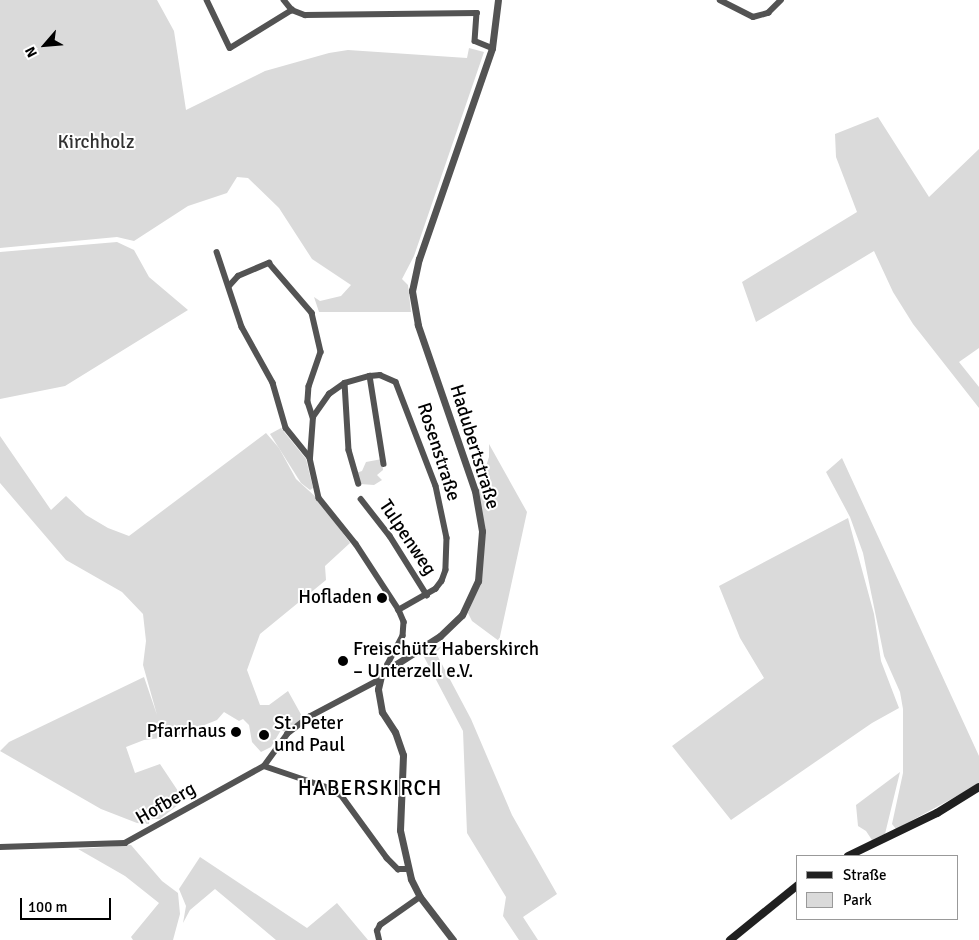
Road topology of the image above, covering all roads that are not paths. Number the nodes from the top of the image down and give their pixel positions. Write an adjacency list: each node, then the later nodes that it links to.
1 (207, 0): 6 (street)
2 (284, 0): 6 (street)
3 (498, 0): 7 (street, Hadubertstraße)
4 (720, 0): 5 (street)
5 (781, 0)
6 (292, 10): 7 (street)
7 (492, 48): 19 (street, Hadubertstraße)
8 (217, 252): 9 (street)
9 (229, 286): 12 (street); 13 (street)
10 (370, 376): 11 (street, Rosenstraße); 14 (street); 17 (street, Rosenstraße)
11 (345, 383): 12 (street, Rosenstraße); 15 (street)
12 (313, 417): 13 (street)
13 (310, 458): 18 (street)
14 (384, 464)
15 (359, 484)
16 (361, 499): 17 (street, Tulpenweg)
17 (427, 594): 18 (street, Rosenstraße)
18 (399, 610): 19 (street)
19 (390, 668): 20 (street, Hadubertstraße)
20 (379, 680): 21 (street); 25 (street)
21 (264, 766): 23 (street, Hofberg); 25 (street)
22 (979, 787): 24 (main road)
23 (0, 847)
24 (850, 855)
25 (408, 869): 27 (street)
26 (796, 887): 30 (main road)
27 (420, 898): 28 (street); 29 (street)
28 (380, 940)
29 (453, 940)
30 (730, 940)

